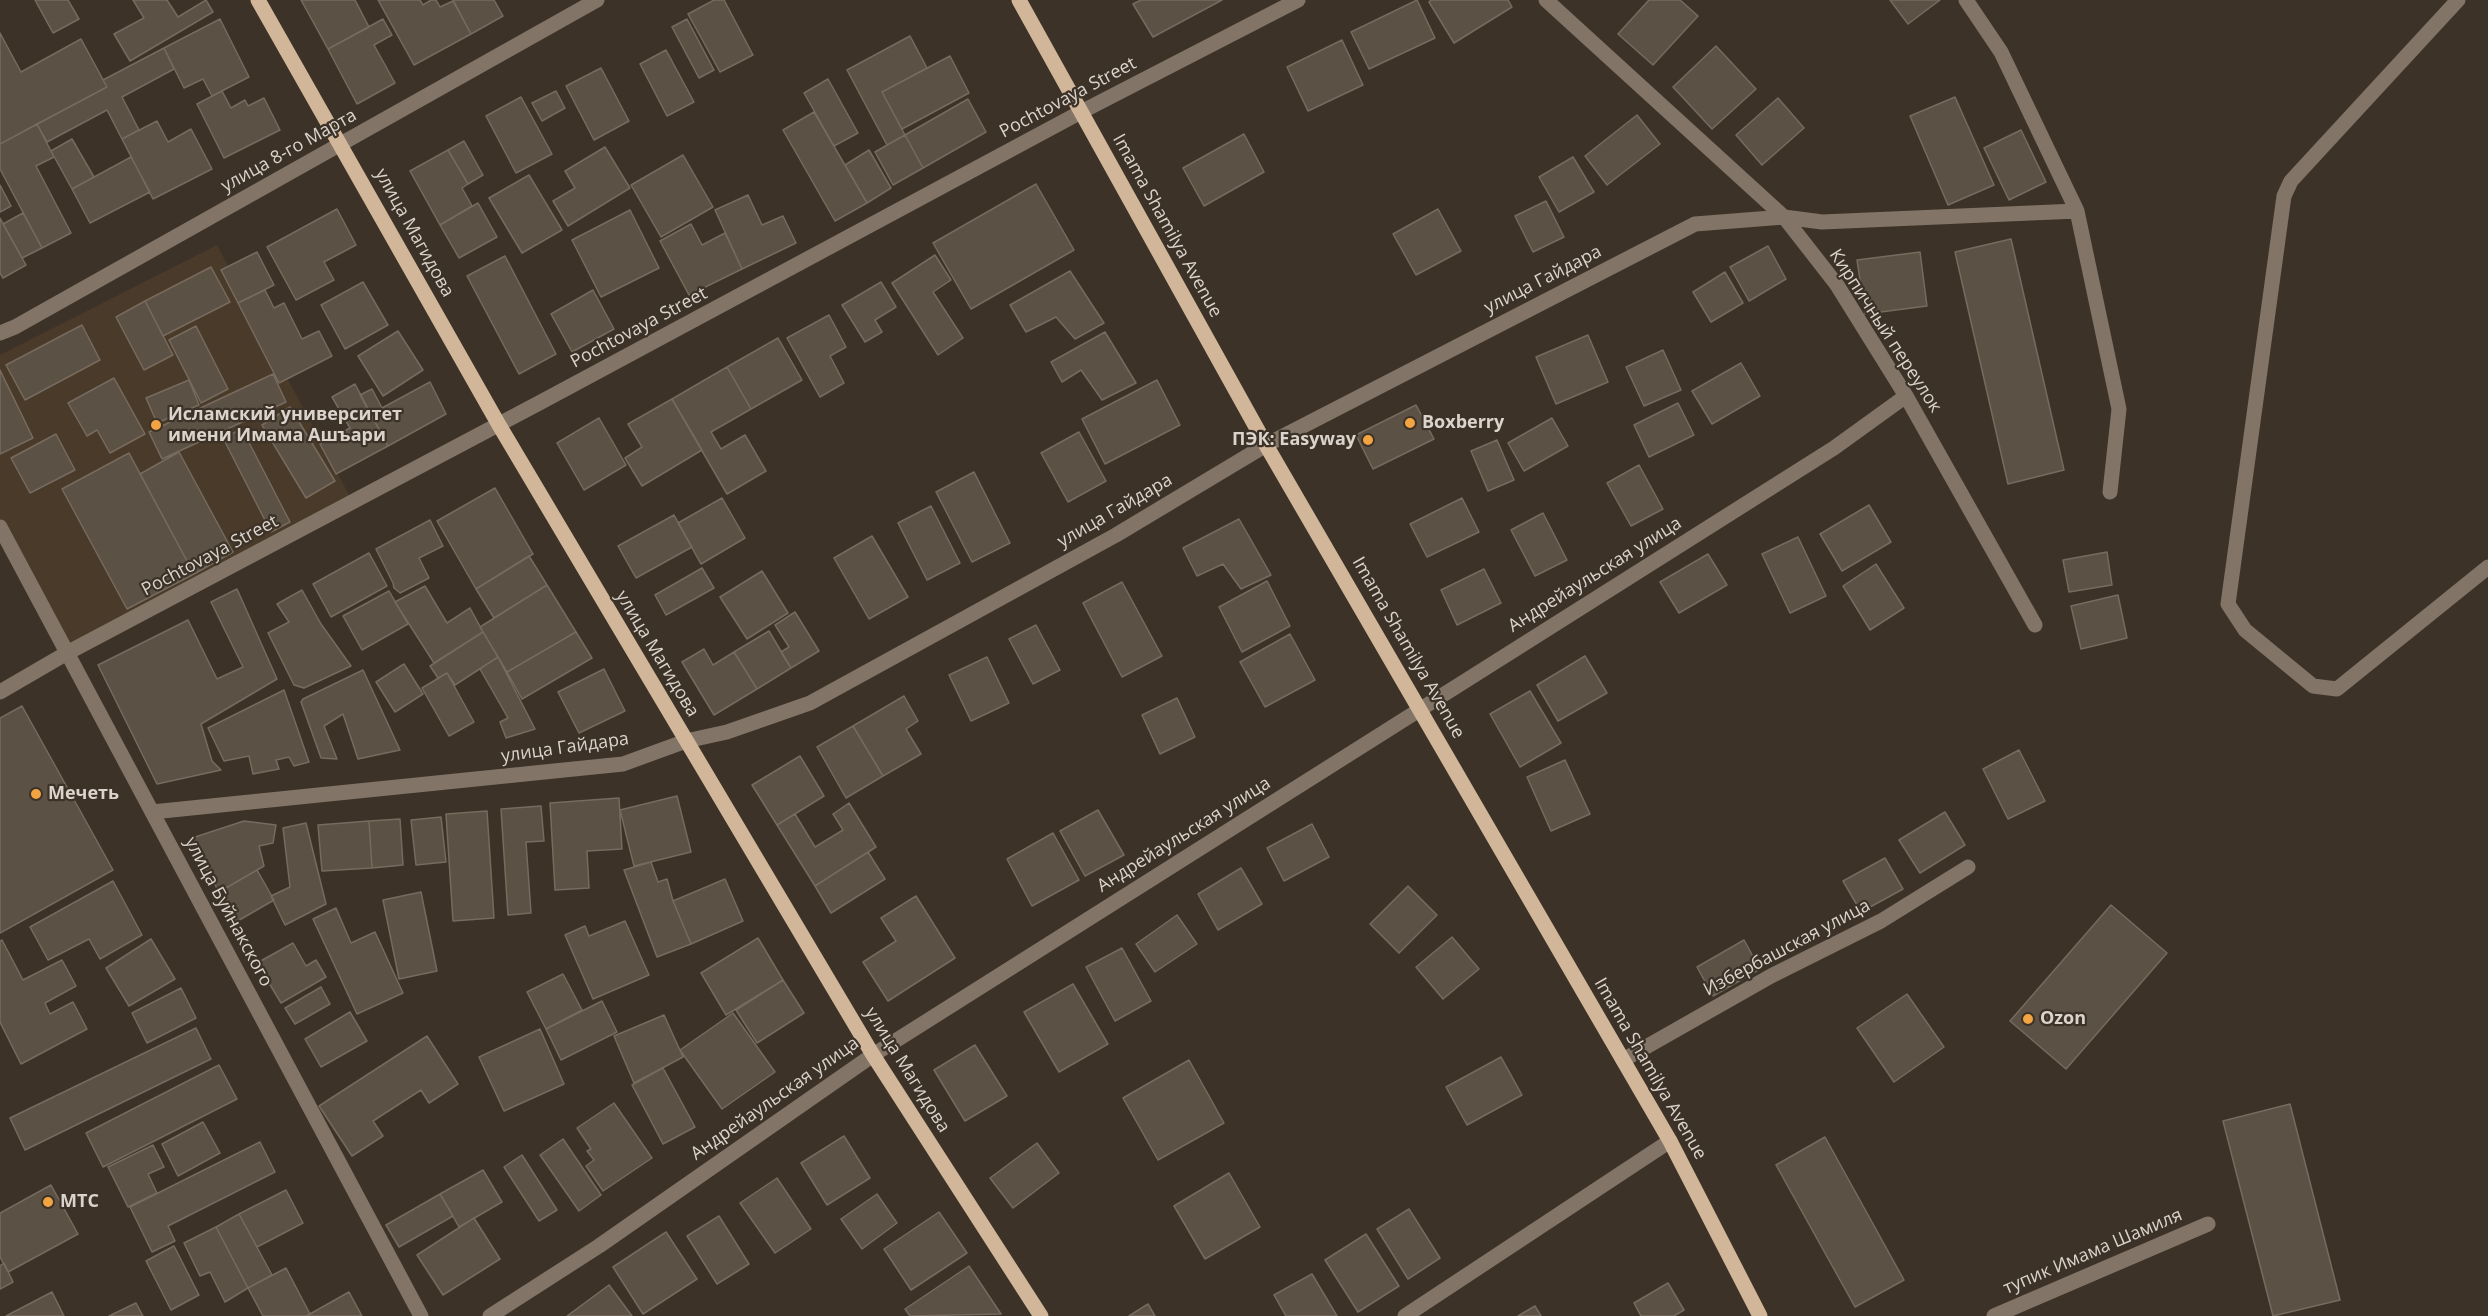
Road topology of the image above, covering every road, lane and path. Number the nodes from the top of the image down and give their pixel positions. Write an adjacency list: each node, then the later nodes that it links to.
1 (258, 0): 9 (main road, улица Магидова)
2 (597, 0): 9 (street, улица 8-го Марта)
3 (1019, 0): 8 (main road, Imama Shamilya Avenue)
4 (1298, 0): 8 (street, Pochtovaya Street)
5 (1546, 0): 11 (street, Кирпичный переулок)
6 (1966, 0): 10 (street)
7 (2458, 0): 18 (street)
8 (1081, 112): 14 (street, Pochtovaya Street); 15 (main road, Imama Shamilya Avenue)
9 (341, 144): 12 (street, улица 8-го Марта); 14 (main road, улица Магидова)
10 (2078, 211): 11 (street, улица Гайдара); 16 (street)
11 (1784, 217): 13 (street, Кирпичный переулок); 15 (street, улица Гайдара)
12 (0, 333)
13 (1906, 396): 19 (street, Кирпичный переулок); 22 (street, Андрейаульская улица)
14 (499, 425): 20 (street, Pochtovaya Street); 23 (main road, улица Магидова)
15 (1266, 445): 22 (main road, Imama Shamilya Avenue); 23 (street, улица Гайдара)
16 (2110, 492)
17 (0, 527): 20 (street, улица Буйнакского)
18 (2488, 567)
19 (2035, 625)
20 (67, 653): 21 (street, Pochtovaya Street); 24 (street, улица Буйнакского)
21 (0, 692)
22 (1421, 708): 26 (street, Андрейаульская улица); 27 (main road, Imama Shamilya Avenue)
23 (686, 741): 24 (street, улица Гайдара); 26 (main road, улица Магидова)
24 (152, 812): 30 (street, улица Буйнакского)
25 (1968, 867): 27 (street, Избербашская улица)
26 (873, 1055): 31 (street, Андрейаульская улица); 32 (main road, улица Магидова)
27 (1623, 1060): 28 (main road, Imama Shamilya Avenue)
28 (1671, 1141): 33 (street); 34 (main road, Imama Shamilya Avenue)
29 (2208, 1224): 35 (street, тупик Имама Шамиля)
30 (421, 1316)
31 (490, 1316)
32 (1041, 1316)
33 (1405, 1316)
34 (1760, 1316)
35 (1994, 1316)

